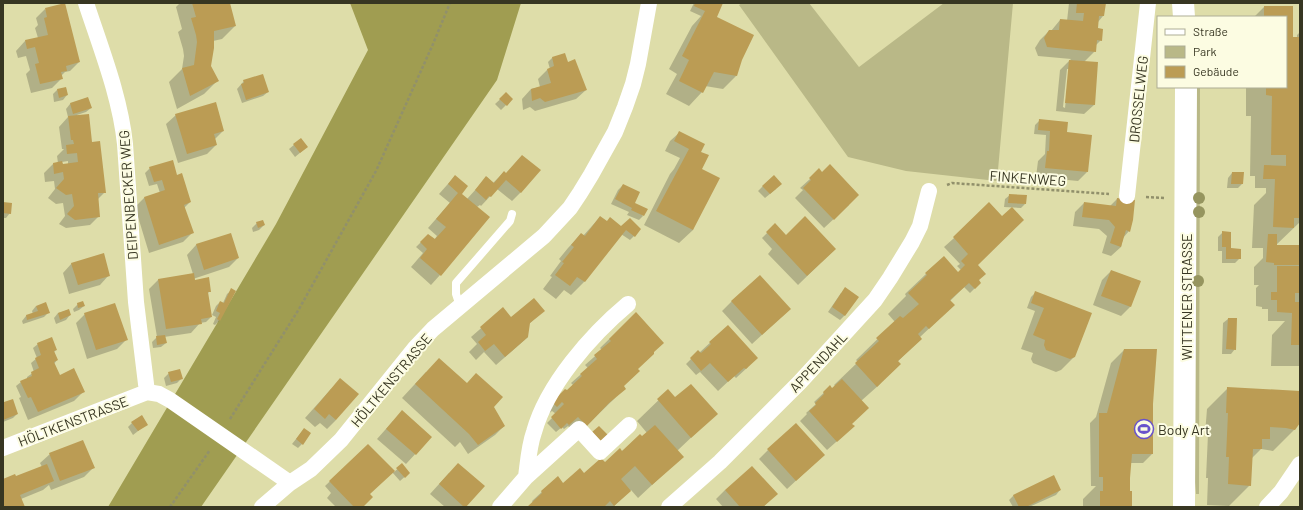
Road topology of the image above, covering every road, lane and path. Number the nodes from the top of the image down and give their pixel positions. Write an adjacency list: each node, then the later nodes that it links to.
1 (86, 3): 14 (street, DEIPENBECKER WEG)
2 (450, 3): 15 (path)
3 (649, 3): 13 (street, HÖLTKENSTRASSE)
4 (1148, 3): 9 (street, DROSSELWEG)
5 (1183, 3): 6 (main road)
6 (1184, 16)
7 (1186, 88): 10 (main road, WITTENER STRASSE)
8 (929, 191): 9 (path, FINKENWEG); 25 (street, APPENDAHL)
9 (1127, 196): 10 (path, FINKENWEG)
10 (1186, 200): 26 (main road, WITTENER STRASSE)
11 (512, 214): 13 (lane)
12 (628, 304): 20 (street)
13 (460, 306): 21 (street, HÖLTKENSTRASSE)
14 (147, 392): 18 (street, HÖLTKENSTRASSE); 21 (street)
15 (229, 420)
16 (629, 426): 20 (street)
17 (213, 446): 22 (path)
18 (3, 448)
19 (1300, 464): 27 (street)
20 (526, 477): 24 (street)
21 (290, 483): 23 (street)
22 (170, 507)
23 (262, 507)
24 (500, 507)
25 (669, 507)
26 (1184, 507)
27 (1267, 507)

